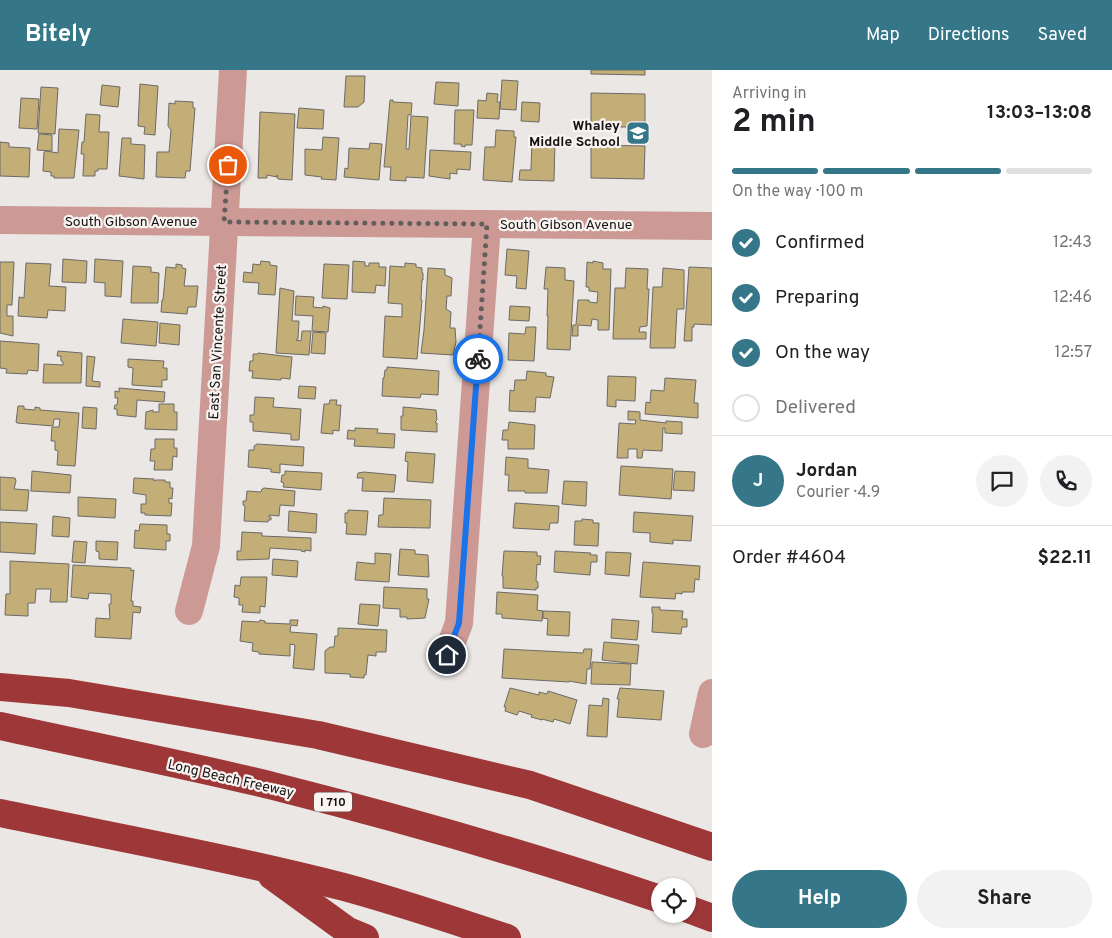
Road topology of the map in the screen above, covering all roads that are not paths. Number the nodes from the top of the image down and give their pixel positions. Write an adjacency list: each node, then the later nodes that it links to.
1 (233, 70): 3 (street, East San Vincente Street)
2 (0, 220): 3 (street, South Gibson Avenue)
3 (224, 222): 4 (street, South Gibson Avenue); 6 (street, East San Vincente Street)
4 (487, 224): 5 (street, South Gibson Avenue); 7 (street)
5 (712, 226)
6 (189, 612)
7 (447, 655)
8 (0, 687): 13 (highway)
9 (712, 693): 11 (street)
10 (0, 726): 15 (highway, Long Beach Freeway / I 710)
11 (703, 734)
12 (0, 813): 14 (highway)
13 (712, 847)
14 (261, 867): 16 (highway); 17 (highway)
15 (651, 896)
16 (365, 938)
17 (507, 938)

